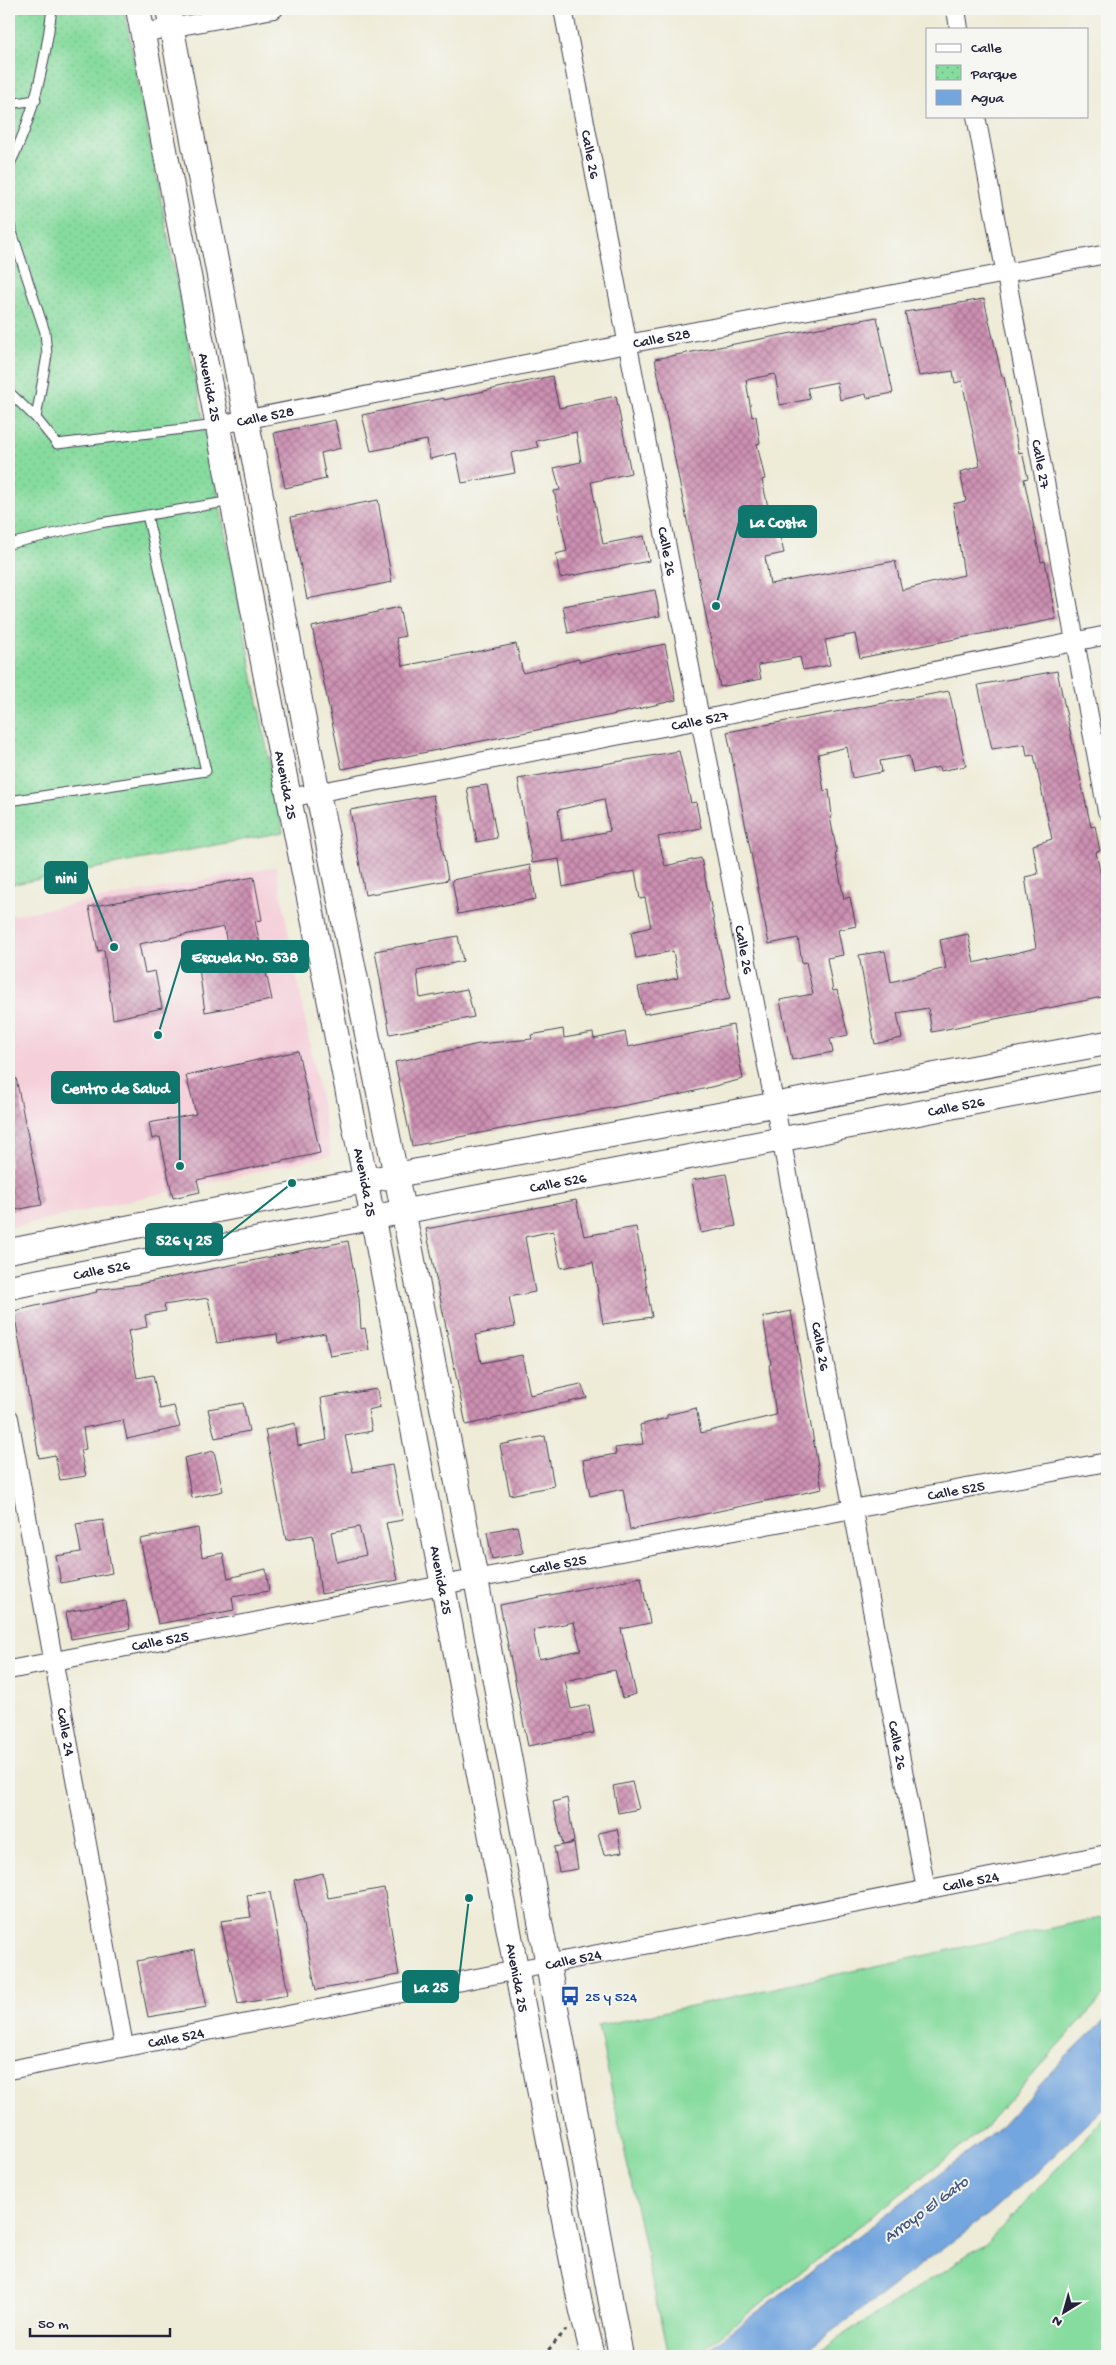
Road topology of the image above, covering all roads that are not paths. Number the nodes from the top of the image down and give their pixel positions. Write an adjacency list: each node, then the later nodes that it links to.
1 (52, 9): 9 (lane)
2 (138, 9): 8 (main road, Avenida 25)
3 (274, 9): 6 (street)
4 (563, 9): 16 (street, Calle 26)
5 (956, 9): 7 (street)
6 (170, 18): 8 (street); 19 (main road, Avenida 25)
7 (959, 28)
8 (142, 33): 20 (main road, Avenida 25)
9 (36, 100): 10 (lane); 12 (lane)
10 (9, 104)
11 (976, 118): 15 (street, Calle 27)
12 (9, 166)
13 (9, 223): 18 (lane)
14 (1107, 254): 15 (street, Calle 528)
15 (1006, 273): 16 (street, Calle 528); 25 (street, Calle 27)
16 (627, 344): 19 (street, Calle 528); 26 (street, Calle 26)
17 (9, 392): 18 (lane)
18 (36, 418): 20 (lane)
19 (245, 420): 20 (street, Calle 528); 27 (main road, Avenida 25)
20 (218, 425): 21 (main road, Avenida 25)
21 (232, 500): 22 (lane); 28 (main road, Avenida 25)
22 (147, 515): 23 (lane); 29 (lane)
23 (9, 544)
24 (1107, 635): 25 (street, Calle 527)
25 (1075, 641): 26 (street, Calle 527); 30 (street, Calle 27)
26 (700, 720): 27 (street, Calle 527); 33 (street, Calle 26)
27 (318, 794): 28 (street, Calle 527); 35 (main road, Avenida 25)
28 (288, 798): 36 (main road, Avenida 25)
29 (9, 801)
30 (1107, 810)
31 (1107, 1043): 33 (main road)
32 (1107, 1076): 34 (main road, Calle 526)
33 (775, 1106): 34 (street, Calle 26); 35 (main road)
34 (781, 1139): 37 (main road, Calle 526); 43 (street, Calle 26)
35 (396, 1175): 36 (main road); 37 (main road, Avenida 25)
36 (366, 1183): 38 (main road, Avenida 25); 39 (main road)
37 (404, 1210): 38 (main road, Calle 526); 44 (main road, Avenida 25)
38 (372, 1218): 40 (main road, Calle 526); 45 (main road, Avenida 25)
39 (9, 1251)
40 (9, 1287)
41 (9, 1418): 46 (street, Calle 24)
42 (1107, 1462): 43 (street, Calle 525)
43 (853, 1510): 44 (street, Calle 525); 49 (street, Calle 26)
44 (476, 1579): 45 (street, Calle 525); 50 (main road, Avenida 25)
45 (442, 1585): 46 (street, Calle 525); 51 (main road, Avenida 25)
46 (55, 1662): 47 (street, Calle 525); 52 (street, Calle 24)
47 (9, 1670)
48 (1107, 1854): 49 (street, Calle 524)
49 (926, 1890): 50 (street, Calle 524)
50 (547, 1964): 51 (street, Calle 524); 55 (main road, Avenida 25)
51 (516, 1969): 52 (street, Calle 524); 54 (main road, Avenida 25)
52 (124, 2046): 53 (street, Calle 524)
53 (9, 2070)
54 (593, 2356)
55 (621, 2356)

